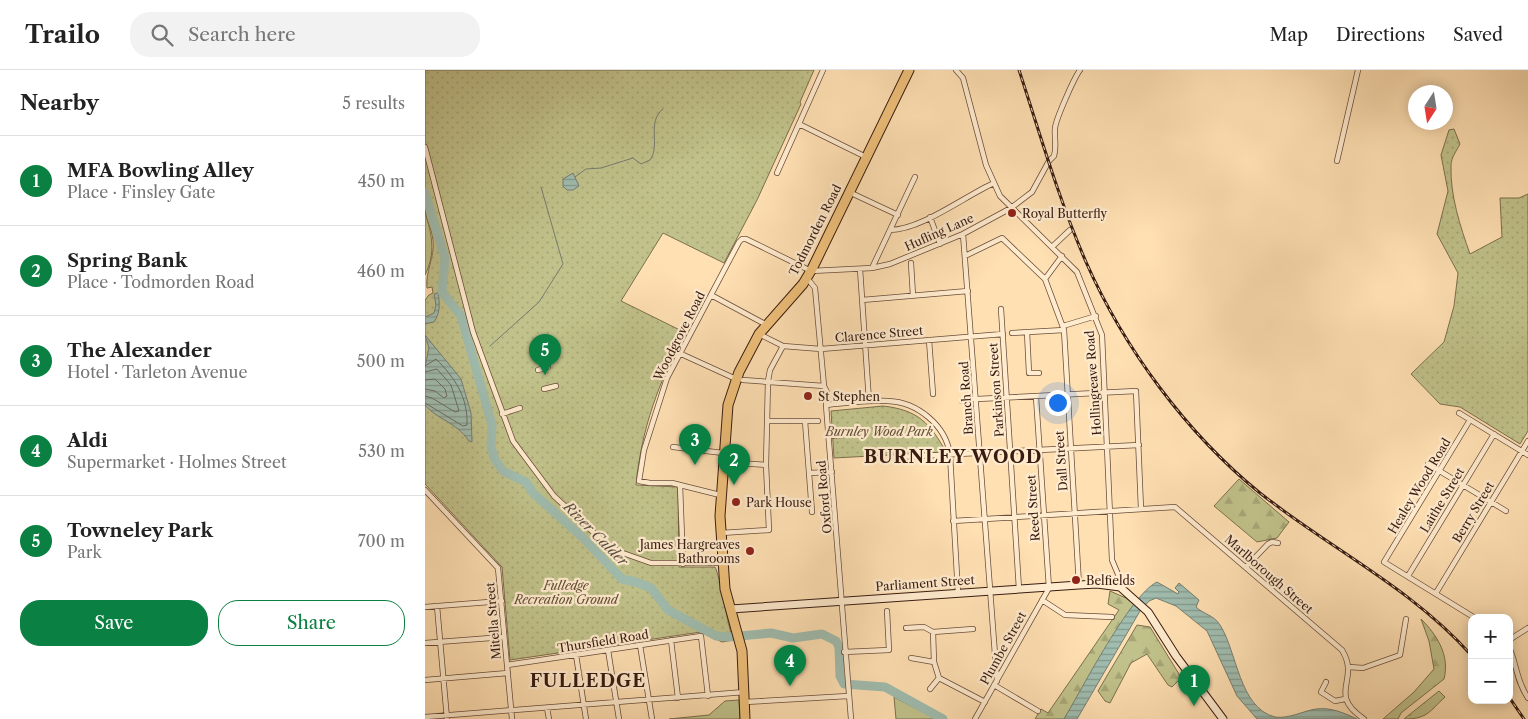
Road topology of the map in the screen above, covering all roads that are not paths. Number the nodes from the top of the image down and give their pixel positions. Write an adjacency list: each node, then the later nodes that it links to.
1 (823, 70): 6 (street)
2 (909, 70): 8 (highway, Todmorden Road)
3 (956, 70): 12 (street, Hollingreave Road)
4 (1080, 70): 14 (street, Hufling Lane)
5 (1359, 70): 9 (street)
6 (799, 124): 8 (street); 10 (street)
7 (425, 147): 66 (street)
8 (866, 157): 13 (highway, Todmorden Road)
9 (1337, 161)
10 (777, 174)
11 (915, 177): 15 (street)
12 (994, 184): 14 (street, Hollingreave Road); 16 (street)
13 (849, 192): 15 (street); 27 (highway, Todmorden Road)
14 (1011, 208): 19 (street, Hufling Lane); 21 (street, Hollingreave Road)
15 (898, 215): 17 (street)
16 (930, 217): 17 (street); 20 (street)
17 (890, 230): 25 (street)
18 (1070, 230): 21 (street)
19 (963, 234): 20 (street, Hufling Lane); 22 (street, Branch Road)
20 (940, 244): 25 (street, Hufling Lane)
21 (1052, 247): 23 (street, Hollingreave Road)
22 (965, 256): 28 (street); 29 (street, Branch Road)
23 (1062, 256): 28 (street); 34 (street, Hollingreave Road)
24 (911, 263): 31 (street)
25 (872, 268): 26 (street, Hufling Lane)
26 (860, 269): 27 (street, Hufling Lane); 32 (street)
27 (809, 275): 30 (street, Woodgrove Road); 35 (highway, Todmorden Road); 45 (street, Oxford Road)
28 (1045, 279): 36 (street, Dall Street)
29 (968, 291): 31 (street); 41 (street, Branch Road)
30 (711, 295): 35 (street); 46 (street, Woodgrove Road)
31 (913, 296): 32 (street)
32 (862, 300): 43 (street)
33 (1001, 309): 40 (street, Parkinson Street)
34 (1096, 316): 36 (street); 55 (street, Hollingreave Road)
35 (765, 324): 39 (highway, Todmorden Road)
36 (1063, 328): 37 (street); 57 (street, Dall Street)
37 (1027, 332): 38 (street); 49 (street)
38 (1012, 333)
39 (759, 334): 44 (street, Clarence Street); 50 (highway, Todmorden Road)
40 (1003, 334): 41 (street, Clarence Street); 60 (street, Parkinson Street)
41 (971, 337): 42 (street, Clarence Street); 59 (street, Branch Road)
42 (929, 340): 43 (street, Clarence Street); 56 (street)
43 (865, 345): 45 (street, Clarence Street); 61 (street)
44 (783, 346): 45 (street, Clarence Street); 51 (street)
45 (821, 349): 53 (street, Oxford Road)
46 (679, 354): 50 (street); 92 (street, Woodgrove Road)
47 (548, 367): 48 (street)
48 (538, 370)
49 (1039, 374)
50 (739, 379): 51 (street); 86 (highway, Todmorden Road)
51 (768, 381): 53 (street); 68 (street)
52 (556, 386): 54 (street)
53 (824, 386): 63 (street, Oxford Road)
54 (544, 389)
55 (1104, 393): 57 (street); 75 (street); 77 (street, Hollingreave Road)
56 (933, 394)
57 (1067, 395): 58 (street); 78 (street, Dall Street)
58 (1036, 396): 60 (street); 79 (street, Reed Street)
59 (977, 398): 60 (street); 62 (street); 82 (street, Branch Road)
60 (1007, 398): 81 (street, Parkinson Street)
61 (869, 401): 63 (street); 83 (street)
62 (961, 401)
63 (826, 405): 73 (street, Oxford Road)
64 (520, 408): 66 (street)
65 (1459, 413): 67 (street)
66 (502, 414): 109 (street)
67 (1471, 420): 71 (street); 89 (street, Healey Wood Road)
68 (767, 421): 69 (street); 88 (street)
69 (805, 421): 70 (street); 90 (street)
70 (818, 421)
71 (1494, 434): 80 (street); 93 (street, Laithe Street)
72 (846, 435): 73 (street)
73 (829, 436): 91 (street, Oxford Road)
74 (1528, 441): 80 (street, Berry Street)
75 (1139, 445): 77 (street); 97 (street)
76 (673, 447): 86 (street)
77 (1107, 447): 78 (street); 98 (street, Hollingreave Road)
78 (1070, 449): 79 (street); 101 (street, Dall Street)
79 (1040, 450): 81 (street); 102 (street, Reed Street)
80 (1522, 451): 84 (street); 96 (street, Berry Street)
81 (1010, 452): 82 (street); 103 (street, Parkinson Street)
82 (981, 453): 83 (street); 104 (street, Branch Road)
83 (950, 455): 85 (street); 105 (street)
84 (1528, 455)
85 (898, 457)
86 (723, 458): 88 (street); 95 (highway, Todmorden Road)
87 (1428, 464): 89 (street)
88 (766, 465): 106 (street)
89 (1439, 471): 93 (street); 111 (street, Healey Wood Road)
90 (809, 472): 91 (street); 100 (street)
91 (832, 472): 120 (street, Oxford Road)
92 (680, 485): 95 (street); 109 (street)
93 (1463, 485): 96 (street); 111 (street, Laithe Street)
94 (425, 490): 122 (street, Mitella Street)
95 (720, 495): 106 (highway, Todmorden Road)
96 (1491, 502): 99 (street); 119 (street, Berry Street)
97 (1141, 508): 98 (street); 110 (street, Marlborough Street)
98 (1110, 510): 101 (street); 114 (street, Hollingreave Road)
99 (1506, 511)
100 (812, 512)
101 (1074, 513): 102 (street); 113 (street, Dall Street)
102 (1044, 515): 103 (street); 115 (street, Reed Street)
103 (1014, 517): 104 (street); 116 (street, Parkinson Street)
104 (984, 518): 105 (street); 117 (street, Branch Road)
105 (953, 521): 118 (street)
106 (721, 533): 108 (highway, Todmorden Road)
107 (1278, 543): 110 (street)
108 (722, 563): 109 (street); 125 (highway, Todmorden Road)
109 (683, 564)
110 (1246, 567): 147 (street, Marlborough Street)
111 (1408, 576): 119 (street)
112 (1131, 582): 114 (street)
113 (1079, 585): 114 (street, Parliament Street); 115 (street, Parliament Street)
114 (1120, 587): 181 (street)
115 (1049, 588): 116 (street, Parliament Street); 121 (street, Plumbe Street)
116 (1019, 589): 117 (street, Parliament Street)
117 (989, 591): 118 (street, Parliament Street); 153 (street, Branch Road)
118 (958, 593): 120 (street, Parliament Street)
119 (1436, 593): 127 (street)
120 (841, 600): 125 (street, Parliament Street); 141 (street, Oxford Road)
121 (1042, 600): 128 (street); 153 (street, Plumbe Street)
122 (502, 601): 123 (street); 134 (street, Mitella Street)
123 (437, 606): 124 (street); 137 (street)
124 (425, 607)
125 (731, 609): 155 (highway, Todmorden Road)
126 (887, 611): 141 (street)
127 (1469, 614)
128 (1112, 617)
129 (1406, 619): 147 (street)
130 (906, 628): 133 (street)
131 (973, 629): 133 (street)
132 (1527, 629): 135 (street)
133 (933, 632): 145 (street)
134 (504, 637): 137 (street); 146 (street, Mitella Street)
135 (1513, 638)
136 (671, 640): 139 (street, Thursfield Road); 157 (street, Thursfield Road); 158 (street)
137 (440, 642): 138 (street); 149 (street)
138 (425, 643)
139 (640, 645): 140 (street, Thursfield Road); 161 (street)
140 (608, 650): 142 (street, Thursfield Road); 164 (street)
141 (844, 652): 156 (street, Oxford Road)
142 (576, 655): 146 (street, Thursfield Road); 165 (street)
143 (1513, 656): 159 (street)
144 (911, 658): 145 (street)
145 (934, 662): 150 (street)
146 (507, 665): 148 (street, Mitella Street)
147 (1349, 668): 160 (street)
148 (508, 673): 149 (street); 167 (street, Mitella Street)
149 (443, 678): 151 (street); 171 (street)
150 (939, 678): 154 (street); 163 (street)
151 (425, 680)
152 (1326, 682): 160 (street)
153 (995, 683): 163 (street, Plumbe Street); 168 (street)
154 (931, 689)
155 (745, 692): 157 (street); 162 (highway, Todmorden Road)
156 (848, 694): 162 (street); 179 (street, Oxford Road)
157 (708, 696): 158 (street)
158 (678, 698): 161 (street)
159 (1528, 698)
160 (1345, 699): 182 (street)
161 (649, 700): 164 (street); 177 (street)
162 (744, 702): 178 (highway, Todmorden Road)
163 (985, 702): 180 (street, Plumbe Street)
164 (616, 703): 165 (street); 176 (street)
165 (584, 705): 166 (street); 175 (street)
166 (547, 708): 167 (street); 174 (street)
167 (511, 711): 169 (street); 173 (street, Mitella Street)
168 (1038, 711)
169 (478, 713): 171 (street); 172 (street)
170 (425, 717): 171 (street)
171 (446, 717)
172 (479, 719)
173 (512, 719)
174 (549, 719)
175 (586, 719)
176 (619, 719)
177 (652, 719)
178 (745, 719)
179 (851, 719)
180 (975, 719)
181 (1223, 719)
182 (1364, 719)

